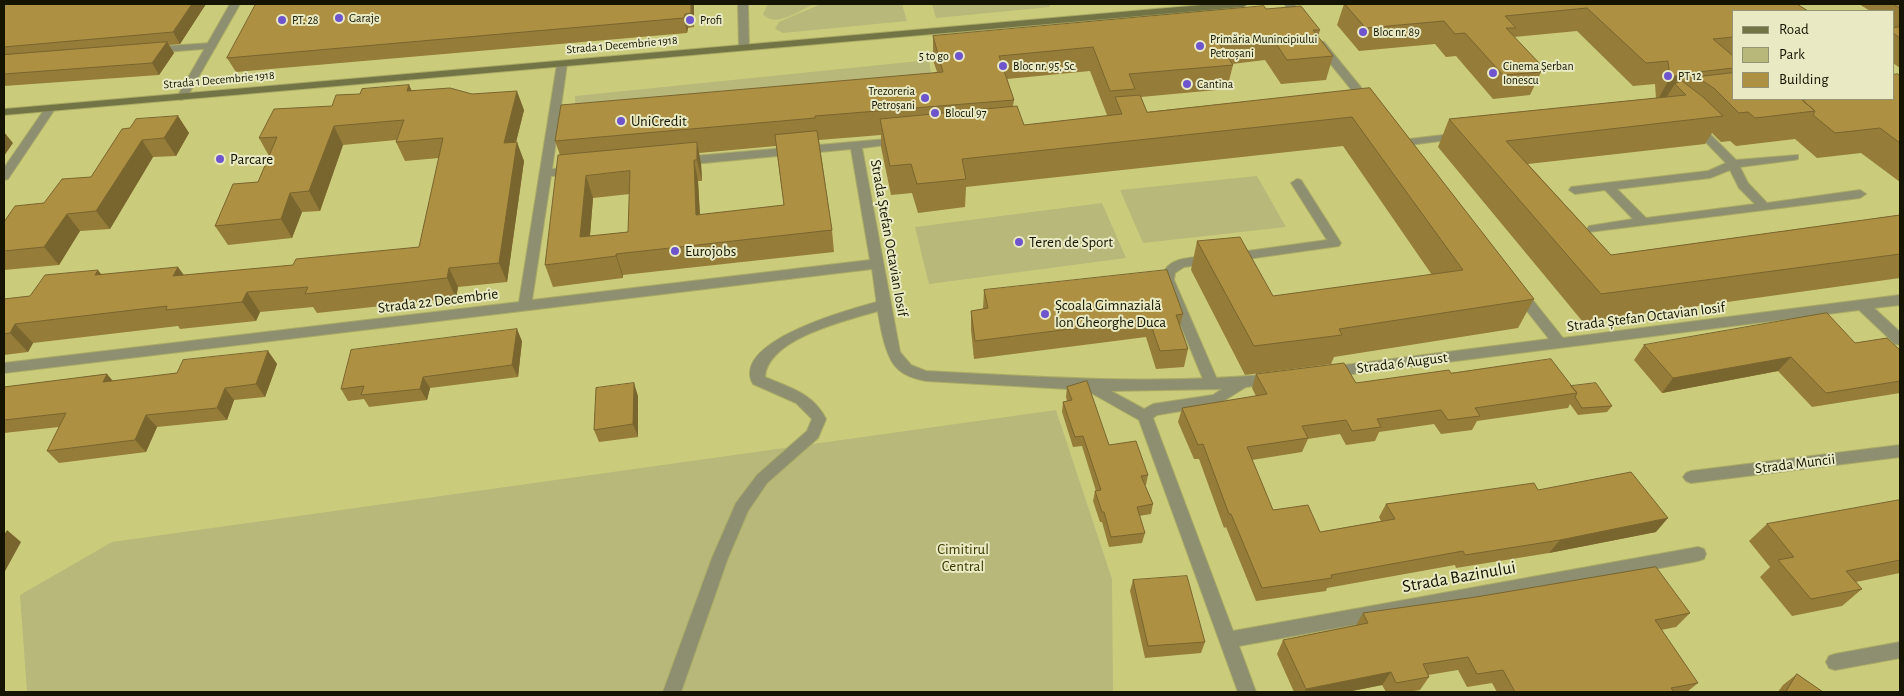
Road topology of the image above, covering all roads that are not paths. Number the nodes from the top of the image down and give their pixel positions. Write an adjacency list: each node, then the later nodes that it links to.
1 (236, 4): 5 (street)
2 (743, 4): 6 (street)
3 (1243, 4): 6 (main road, Strada 1 Decembrie 1918)
4 (1289, 4): 12 (street)
5 (211, 46): 7 (street); 9 (street)
6 (744, 47): 8 (main road, Strada 1 Decembrie 1918)
7 (138, 52)
8 (562, 64): 9 (main road, Strada 1 Decembrie 1918); 22 (street)
9 (182, 97): 10 (main road, Strada 1 Decembrie 1918)
10 (50, 108): 11 (main road, Strada 1 Decembrie 1918); 23 (street)
11 (4, 112)
12 (1376, 112)
13 (1686, 117): 20 (street)
14 (1472, 134): 18 (street)
15 (914, 140): 16 (street, Strada Ștefan Octavian Iosif)
16 (856, 145): 19 (street); 31 (street, Strada Ștefan Octavian Iosif)
17 (1794, 157): 20 (street)
18 (1413, 158)
19 (670, 162)
20 (1733, 164): 25 (street); 28 (street)
21 (583, 170): 22 (street)
22 (545, 173): 36 (street)
23 (4, 176)
24 (1297, 183): 44 (street)
25 (1608, 186): 26 (street); 29 (street)
26 (1575, 190)
27 (1860, 194): 28 (street)
28 (1764, 207): 29 (street)
29 (1643, 222): 30 (street)
30 (1593, 229)
31 (877, 264): 34 (street, Strada Ștefan Octavian Iosif); 36 (street, Strada 22 Decembrie)
32 (1511, 282): 38 (street, Strada Ștefan Octavian Iosif)
33 (1900, 300): 35 (street, Strada Ștefan Octavian Iosif)
34 (884, 305): 43 (street, Strada Ștefan Octavian Iosif); 52 (street)
35 (1862, 305): 37 (street); 38 (street, Strada Ștefan Octavian Iosif)
36 (525, 306): 39 (street, Strada 22 Decembrie)
37 (1900, 340)
38 (1560, 344): 40 (street, Strada 6 August)
39 (4, 368)
40 (1312, 374)
41 (1282, 378): 42 (street)
42 (1243, 382): 44 (street); 45 (street)
43 (1087, 384): 44 (street, Strada Ștefan Octavian Iosif); 45 (street)
44 (1212, 384)
45 (1145, 416): 49 (street)
46 (1900, 451): 47 (street, Strada Muncii)
47 (1691, 477)
48 (1698, 554): 49 (street, Strada Bazinului)
49 (1228, 640): 53 (street)
50 (1900, 650): 51 (street)
51 (1835, 662)
52 (672, 692)
53 (1247, 692)

